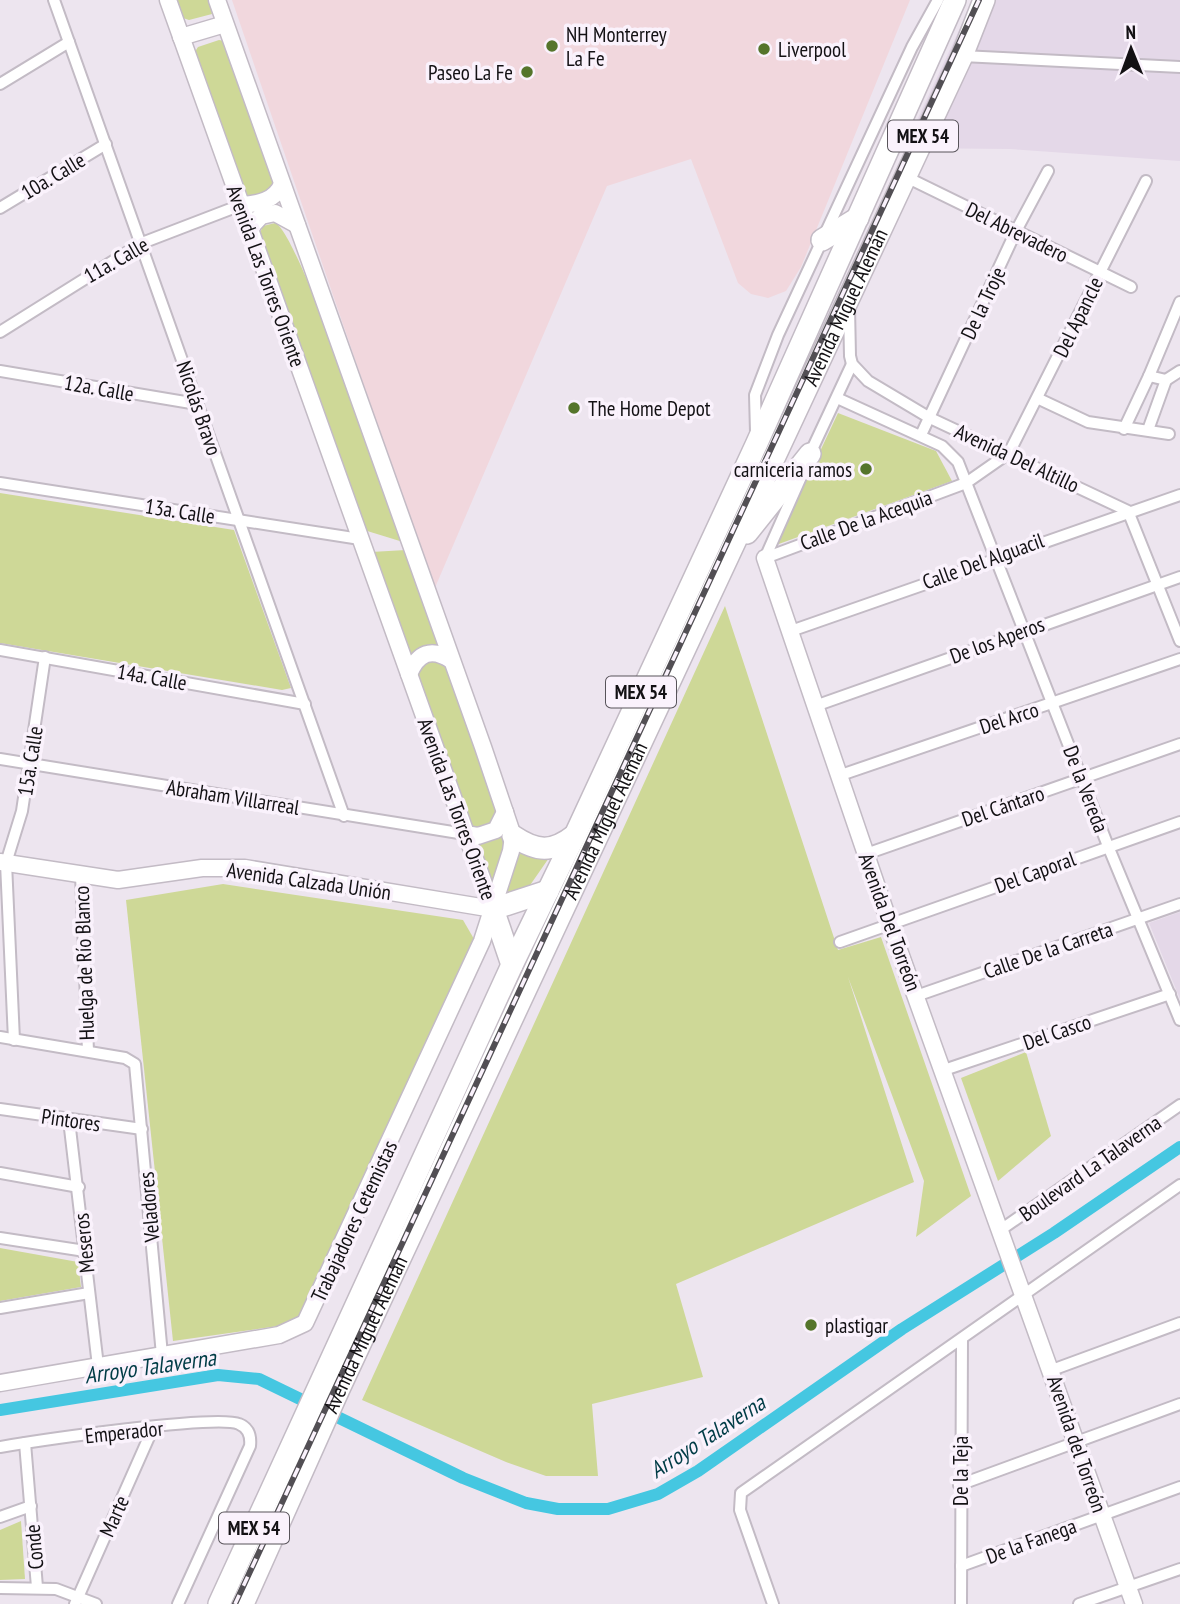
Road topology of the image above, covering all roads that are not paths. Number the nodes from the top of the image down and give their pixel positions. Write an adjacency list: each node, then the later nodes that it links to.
1 (54, 0): 9 (street, Nicolás Bravo)
2 (168, 0): 8 (street, Avenida Las Torres Oriente)
3 (217, 0): 7 (street, Avenida Las Torres Oriente)
4 (938, 0): 24 (street)
5 (955, 0): 20 (highway, Avenida Miguel Alemán / MEX 54)
6 (984, 0): 10 (highway, Avenida Miguel Alemán / MEX 54)
7 (225, 24): 8 (street); 17 (street, Avenida Las Torres Oriente)
8 (181, 37): 18 (street, Avenida Las Torres Oriente)
9 (69, 42): 12 (street); 13 (street, Nicolás Bravo)
10 (962, 56): 11 (street); 15 (highway, Avenida Miguel Alemán / MEX 54)
11 (1180, 67)
12 (0, 84)
13 (106, 144): 19 (street, 10a. Calle); 25 (street, Nicolás Bravo)
14 (1048, 172): 23 (street, De la Troje)
15 (904, 176): 23 (street, Del Abrevadero); 28 (highway, Avenida Miguel Alemán / MEX 54)
16 (1146, 181): 26 (street, Del Apancle)
17 (282, 184): 18 (street); 21 (street, Avenida Las Torres Oriente)
18 (241, 205): 22 (street, Avenida Las Torres Oriente); 25 (street, 11a. Calle)
19 (0, 208)
20 (858, 218): 24 (highway); 44 (highway, Avenida Miguel Alemán / MEX 54)
21 (297, 225): 22 (street); 64 (street, Avenida Las Torres Oriente)
22 (250, 229): 52 (street, Avenida Las Torres Oriente)
23 (1016, 231): 26 (street, Del Abrevadero); 39 (street, De la Troje)
24 (822, 240): 44 (street)
25 (142, 243): 30 (street, 11a. Calle); 38 (street, Nicolás Bravo)
26 (1100, 272): 27 (street, Del Abrevadero); 37 (street, Del Apancle)
27 (1131, 287)
28 (849, 292): 31 (street); 55 (highway, Avenida Miguel Alemán / MEX 54)
29 (1180, 302): 34 (street)
30 (0, 332)
31 (852, 364): 36 (street); 39 (street, Avenida Del Altillo)
32 (1180, 370): 35 (street)
33 (0, 371): 38 (street, 12a. Calle)
34 (1149, 376): 35 (street); 40 (street)
35 (1166, 380): 41 (street)
36 (837, 398): 43 (street, De la Vereda); 46 (street)
37 (1039, 399): 40 (street); 45 (street, Del Apancle)
38 (197, 404): 51 (street, Nicolás Bravo)
39 (930, 418): 43 (street, De la Troje); 45 (street, Avenida Del Altillo)
40 (1124, 429): 41 (street)
41 (1148, 430): 42 (street)
42 (1169, 434)
43 (920, 435): 47 (street, De la Vereda)
44 (756, 445): 77 (highway, Avenida Miguel Alemán / MEX 54)
45 (1009, 453): 47 (street, Calle De la Acequia); 50 (street, Avenida Del Altillo)
46 (810, 454): 54 (street); 55 (highway)
47 (966, 482): 53 (street, De la Vereda); 54 (street, Calle De la Acequia)
48 (0, 483): 51 (street, 13a. Calle)
49 (1180, 495): 50 (street, Calle Del Alguacil)
50 (1128, 511): 53 (street, Calle Del Alguacil); 57 (street)
51 (240, 521): 52 (street, 13a. Calle); 66 (street, Nicolás Bravo)
52 (360, 539): 65 (street, Avenida Las Torres Oriente)
53 (995, 557): 58 (street, De la Vereda); 59 (street, Calle Del Alguacil)
54 (765, 558): 59 (street, Avenida Del Torreón)
55 (727, 560): 117 (highway, Avenida Miguel Alemán / MEX 54)
56 (1180, 577): 57 (street, De los Aperos)
57 (1157, 585): 58 (street, De los Aperos); 60 (street)
58 (1024, 631): 67 (street, De la Vereda); 68 (street, De los Aperos)
59 (788, 632): 68 (street, Avenida Del Torreón)
60 (1180, 641)
61 (0, 650): 62 (street, 14a. Calle)
62 (45, 657): 66 (street, 14a. Calle); 71 (street, 15a. Calle)
63 (1180, 659): 67 (street, Del Arco)
64 (451, 660): 65 (street); 74 (street, Avenida Las Torres Oriente)
65 (409, 674): 78 (street, Avenida Las Torres Oriente)
66 (305, 704): 75 (street, Nicolás Bravo)
67 (1054, 704): 72 (street, Del Arco); 73 (street, De la Vereda)
68 (815, 706): 72 (street, Avenida Del Torreón)
69 (1180, 744): 73 (street, Del Cántaro)
70 (0, 759): 71 (street, Abraham Villarreal)
71 (30, 764): 75 (street, Abraham Villarreal); 82 (street, 15a. Calle)
72 (838, 776): 81 (street, Avenida Del Torreón)
73 (1083, 778): 80 (street, De la Vereda); 81 (street, Del Cántaro)
74 (505, 812): 78 (street); 79 (street, Avenida Las Torres Oriente)
75 (344, 816): 78 (street, Abraham Villarreal)
76 (1180, 822): 80 (street, Del Caporal)
77 (576, 833): 79 (highway); 84 (highway, Avenida Miguel Alemán / MEX 54)
78 (465, 834): 86 (street, Avenida Las Torres Oriente)
79 (513, 836): 86 (street, Avenida Las Torres Oriente)
80 (1108, 846): 87 (street, De la Vereda); 88 (street, Del Caporal)
81 (866, 854): 88 (street, Avenida Del Torreón)
82 (3, 863): 83 (street, Avenida Calzada Unión); 95 (street, 15a. Calle)
83 (81, 876): 86 (street, Avenida Calzada Unión); 96 (street, Huelga de Río Blanco)
84 (548, 891): 86 (highway); 90 (highway, Avenida Miguel Alemán / MEX 54)
85 (1180, 904): 87 (street, Calle De la Carreta)
86 (493, 909): 90 (highway); 113 (street, Trabajadores Cetemistas)
87 (1140, 918): 91 (street, De la Vereda); 92 (street, Calle De la Carreta)
88 (890, 925): 89 (street, Del Caporal); 92 (street, Avenida Del Torreón)
89 (840, 942)
90 (512, 965): 117 (highway, Avenida Miguel Alemán / MEX 54)
91 (1170, 994): 93 (street, De la Vereda); 97 (street, Del Casco)
92 (916, 996): 97 (street, Avenida Del Torreón)
93 (1180, 1020)
94 (0, 1037): 95 (street)
95 (14, 1040): 96 (street)
96 (88, 1051): 101 (street, Veladores)
97 (944, 1070): 106 (street, Avenida Del Torreón)
98 (1180, 1105): 106 (street, Boulevard La Talaverna)
99 (0, 1109): 100 (street, Pintores)
100 (69, 1120): 101 (street, Pintores); 104 (street, Meseros)
101 (142, 1129): 113 (street, Veladores)
102 (0, 1173): 104 (street)
103 (1180, 1185): 108 (street)
104 (79, 1187): 107 (street, Meseros)
105 (0, 1238): 107 (street)
106 (1002, 1238): 108 (street, Avenida Del Torreón)
107 (85, 1251): 109 (street, Meseros)
108 (1021, 1290): 112 (street); 115 (street, Avenida del Torreón)
109 (89, 1293): 110 (street); 114 (street, Meseros)
110 (0, 1308)
111 (1180, 1323): 115 (street)
112 (962, 1339): 124 (street, De la Teja); 139 (street)
113 (162, 1355): 114 (street, Trabajadores Cetemistas)
114 (97, 1366): 116 (street, Trabajadores Cetemistas)
115 (1052, 1370): 120 (street, Avenida del Torreón)
116 (0, 1383)
117 (331, 1386): 123 (highway, Avenida Miguel Alemán / MEX 54)
118 (1180, 1404): 120 (street)
119 (153, 1428): 121 (street, Emperador); 134 (street, Marte); 136 (street, Emperador)
120 (1076, 1442): 124 (street); 127 (street, Avenida del Torreón)
121 (25, 1443): 122 (street, Emperador); 126 (street, Conde)
122 (0, 1447)
123 (299, 1456): 137 (highway, Avenida Miguel Alemán / MEX 54); 138 (highway, Avenida Miguel Alemán / MEX 54)
124 (959, 1485): 129 (street, De la Teja)
125 (1180, 1487): 127 (street, De la Fanega)
126 (31, 1506): 128 (street, Conde); 131 (street, Conde)
127 (1102, 1516): 129 (street, De la Fanega); 132 (street, Avenida del Torreón)
128 (0, 1517)
129 (961, 1566): 140 (street, De la Teja)
130 (1180, 1569): 132 (street)
131 (37, 1587): 133 (street); 134 (street)
132 (1128, 1587): 141 (street); 142 (street, Avenida del Torreón)
133 (0, 1588)
134 (77, 1600): 135 (street)
135 (96, 1604)
136 (178, 1604)
137 (219, 1604)
138 (243, 1604)
139 (773, 1604)
140 (961, 1604)
141 (1079, 1604)
142 (1134, 1604)

